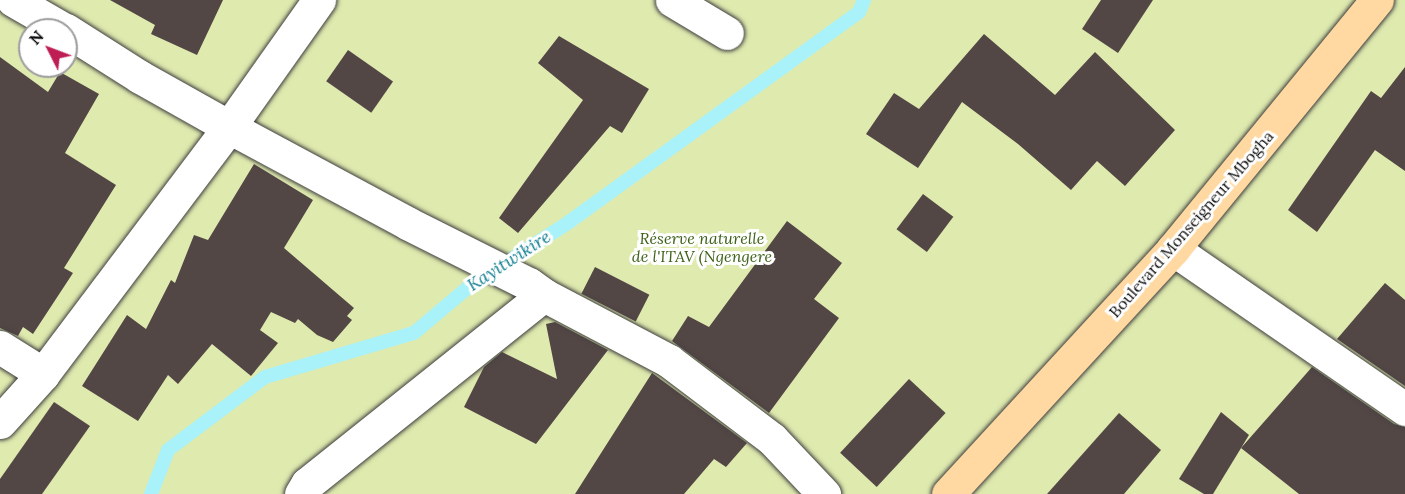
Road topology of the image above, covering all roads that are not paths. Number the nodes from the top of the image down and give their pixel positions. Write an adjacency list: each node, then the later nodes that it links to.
1 (13, 0): 5 (street)
2 (319, 0): 8 (street)
3 (672, 0): 6 (street)
4 (1377, 0): 9 (street, Boulevard Monseigneur Mbogha)
5 (45, 18)
6 (727, 33)
7 (78, 38): 8 (street)
8 (230, 127): 10 (street); 12 (street)
9 (1173, 249): 13 (street); 17 (street, Boulevard Monseigneur Mbogha)
10 (537, 289): 15 (street); 16 (street)
11 (0, 347): 12 (street)
12 (43, 374): 14 (street)
13 (1405, 409)
14 (0, 422)
15 (301, 494)
16 (824, 494)
17 (948, 494)

